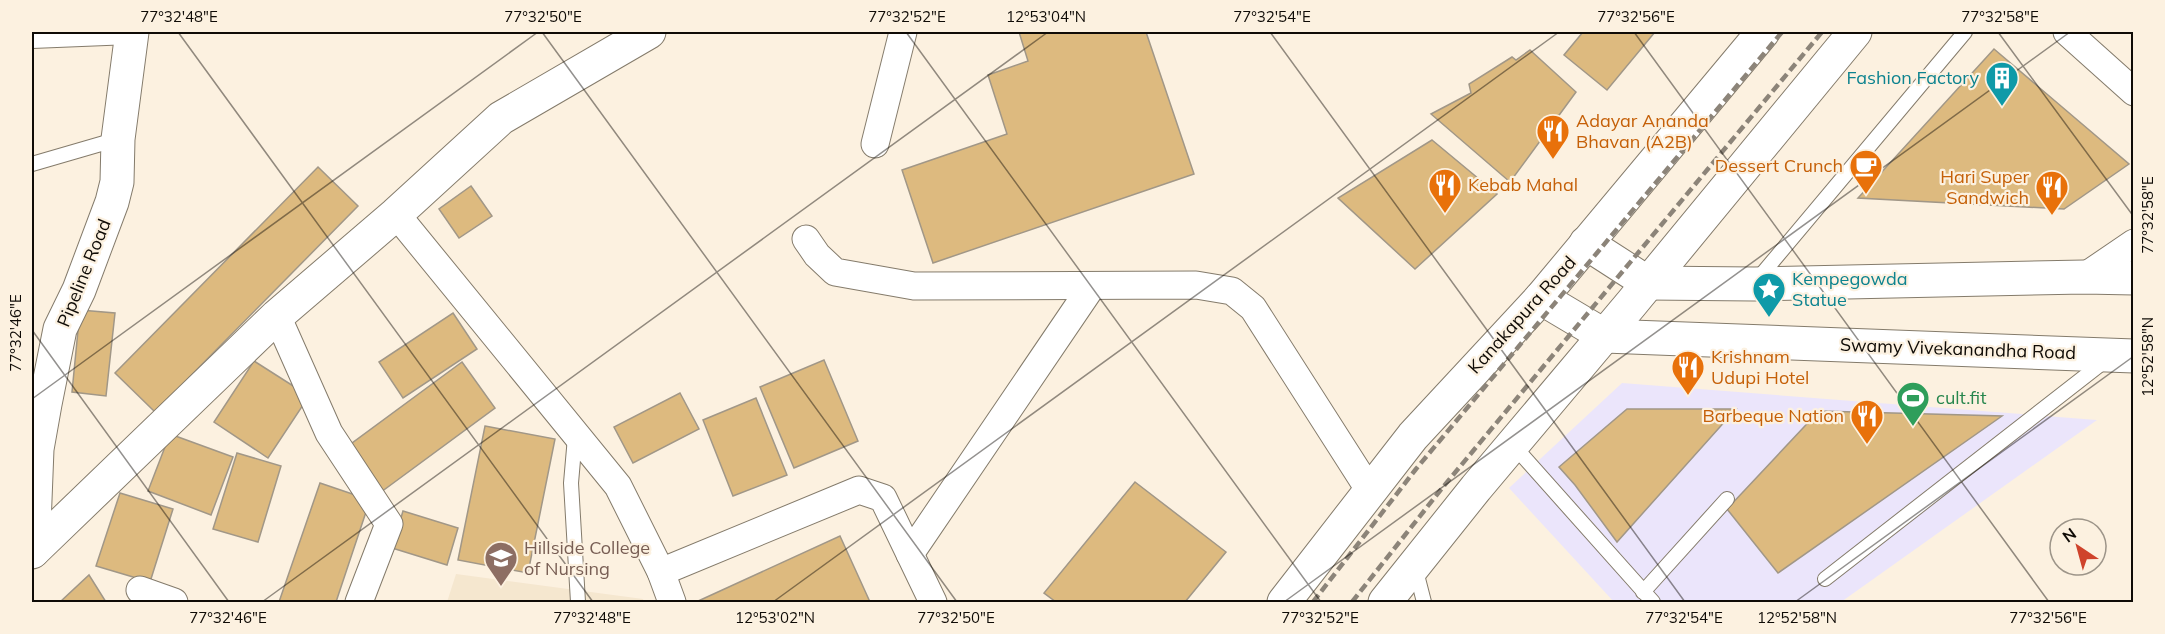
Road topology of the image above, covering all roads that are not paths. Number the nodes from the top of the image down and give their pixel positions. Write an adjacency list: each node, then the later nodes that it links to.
1 (649, 32): 13 (main road)
2 (903, 32): 11 (street)
3 (1763, 32): 15 (main road, Kanakapura Road)
4 (1855, 32): 19 (main road)
5 (1965, 32): 20 (lane)
6 (2067, 32): 9 (street)
7 (131, 34): 8 (lane); 10 (main road, Pipeline Road)
8 (32, 41)
9 (2133, 92)
10 (118, 139): 12 (lane); 30 (main road, Pipeline Road)
11 (875, 144)
12 (32, 164)
13 (396, 214): 23 (main road); 26 (street)
14 (806, 239): 21 (street)
15 (1586, 243): 19 (main road); 22 (main road, Kanakapura Road)
16 (2133, 243): 17 (street)
17 (2084, 277): 18 (main road); 20 (main road)
18 (2133, 278)
19 (1648, 283): 20 (main road); 24 (main road)
20 (1754, 284)
21 (1092, 286): 28 (street); 31 (street)
22 (1541, 298): 24 (main road, Swamy Vivekanandha Road); 28 (main road, Kanakapura Road)
23 (277, 316): 30 (main road); 38 (street)
24 (1605, 336): 25 (main road, Swamy Vivekanandha Road); 27 (main road)
25 (2123, 356): 34 (lane)
26 (575, 432): 33 (street); 39 (lane)
27 (1513, 445): 32 (main road); 36 (lane)
28 (1370, 491): 42 (main road, Kanakapura Road)
29 (1727, 500): 36 (lane)
30 (32, 551)
31 (910, 554): 33 (street); 41 (street)
32 (1414, 565): 43 (main road); 44 (lane)
33 (661, 572): 40 (street)
34 (1825, 579)
35 (140, 590): 37 (street)
36 (1648, 597)
37 (174, 603)
38 (359, 603)
39 (578, 603)
40 (672, 603)
41 (933, 603)
42 (1284, 603)
43 (1385, 603)
44 (1424, 603)

